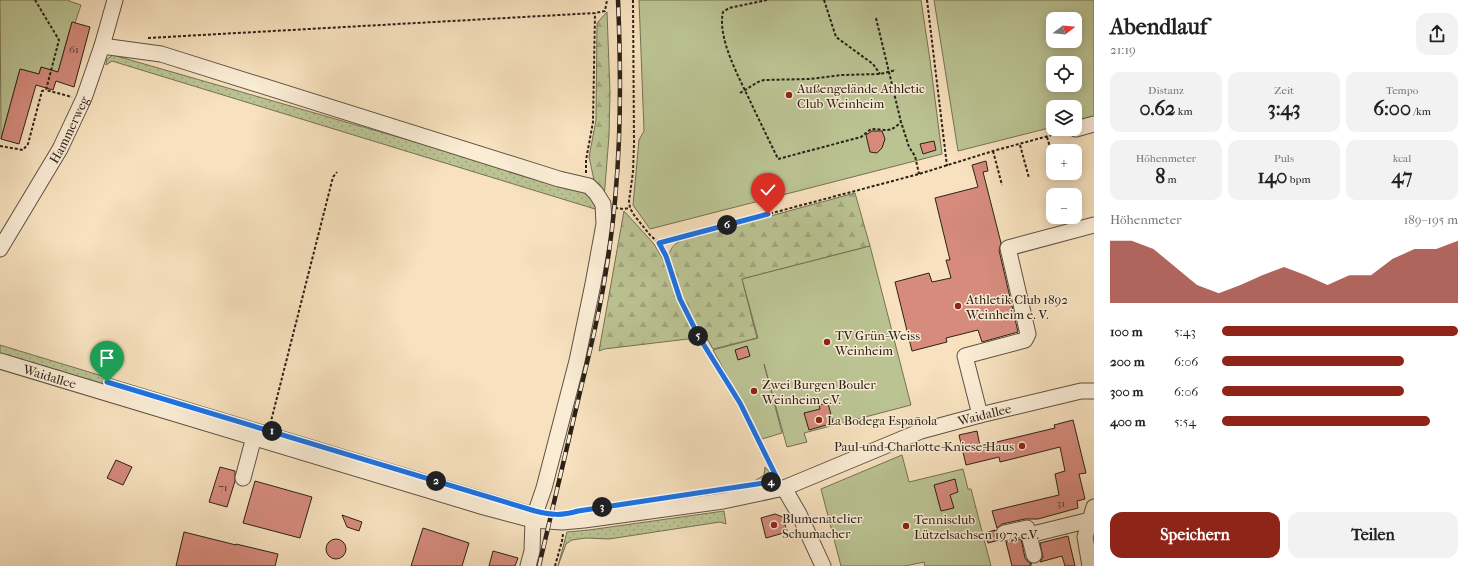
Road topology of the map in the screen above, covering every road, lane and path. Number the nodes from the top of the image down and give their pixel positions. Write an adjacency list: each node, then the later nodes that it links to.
1 (35, 0): 16 (path)
2 (115, 0): 11 (street, Hammerweg)
3 (607, 0): 8 (path)
4 (633, 0): 36 (path)
5 (767, 0): 15 (path)
6 (824, 0): 14 (path)
7 (927, 0): 28 (path)
8 (595, 13): 10 (path); 33 (path)
9 (876, 18): 13 (path)
10 (142, 38)
11 (102, 46): 18 (street, Hammerweg); 33 (street)
12 (896, 70): 13 (path)
13 (889, 72): 14 (path); 19 (path)
14 (880, 74): 15 (path)
15 (745, 89): 17 (path); 19 (path)
16 (46, 90): 18 (path); 26 (path)
17 (740, 92)
18 (83, 100): 35 (street, Hammerweg)
19 (901, 122): 30 (path)
20 (1094, 124): 21 (street)
21 (1082, 127)
22 (1051, 136): 23 (path)
23 (1047, 137): 24 (path); 25 (path)
24 (1020, 144): 27 (path); 31 (path)
25 (1049, 144)
26 (0, 146)
27 (993, 151): 28 (path); 32 (path)
28 (946, 166): 30 (path)
29 (337, 172): 40 (path)
30 (919, 174): 36 (path)
31 (1029, 178)
32 (1002, 185)
33 (589, 186): 45 (street)
34 (1094, 225): 39 (street)
35 (2, 242)
36 (659, 243): 43 (path)
37 (0, 361): 41 (street, Waidallee)
38 (1094, 391): 39 (street, Waidallee)
39 (980, 415): 43 (street, Waidallee)
40 (269, 431)
41 (254, 437): 42 (street); 45 (street, Waidallee)
42 (243, 478)
43 (781, 484): 46 (street, Waidallee); 52 (street)
44 (1092, 514): 48 (street); 53 (street)
45 (532, 520): 46 (street, Waidallee); 50 (street)
46 (562, 522): 51 (path)
47 (1004, 533): 48 (street)
48 (1029, 535): 49 (street)
49 (1034, 555)
50 (528, 566)
51 (555, 566)
52 (824, 566)
53 (1090, 566)

